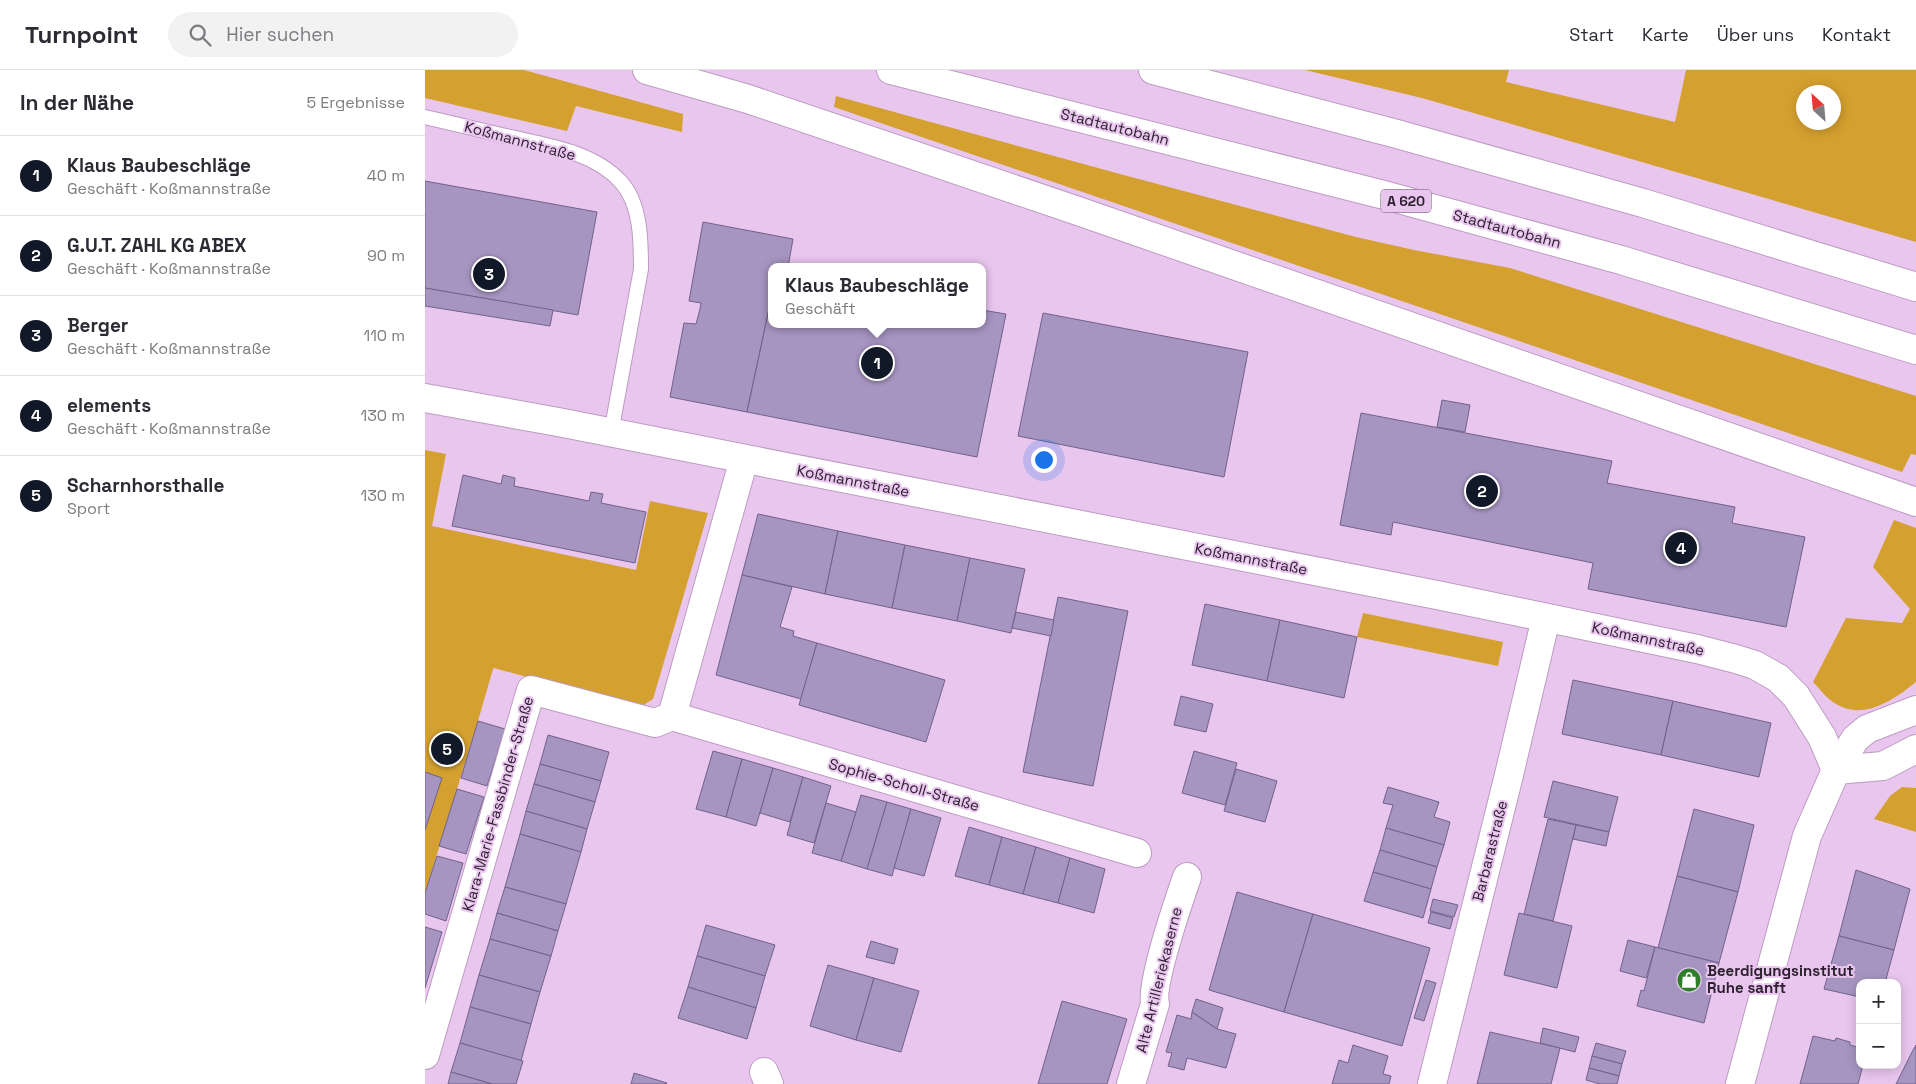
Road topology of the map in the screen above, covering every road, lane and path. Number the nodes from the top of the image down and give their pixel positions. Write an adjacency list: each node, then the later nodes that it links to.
1 (647, 70): 10 (main road)
2 (891, 70): 6 (main road, Stadtautobahn / A 620)
3 (1153, 70): 5 (main road)
4 (425, 116): 8 (lane, Koßmannstraße)
5 (1916, 287)
6 (1916, 350)
7 (425, 398): 8 (main road, Koßmannstraße)
8 (611, 433): 9 (main road, Koßmannstraße)
9 (744, 459): 11 (main road, Koßmannstraße); 13 (main road)
10 (1916, 502)
11 (1546, 618): 15 (main road, Koßmannstraße); 20 (main road, Barbarastraße)
12 (1916, 710): 15 (main road)
13 (672, 716): 16 (main road, Sophie-Scholl-Straße); 18 (main road, Klara-Marie-Fassbinder-Straße)
14 (1916, 749): 15 (main road)
15 (1836, 770): 21 (main road)
16 (1137, 853)
17 (1187, 877): 19 (main road, Alte Artilleriekaserne)
18 (425, 1054)
19 (1131, 1084)
20 (1433, 1084)
21 (1740, 1084)

